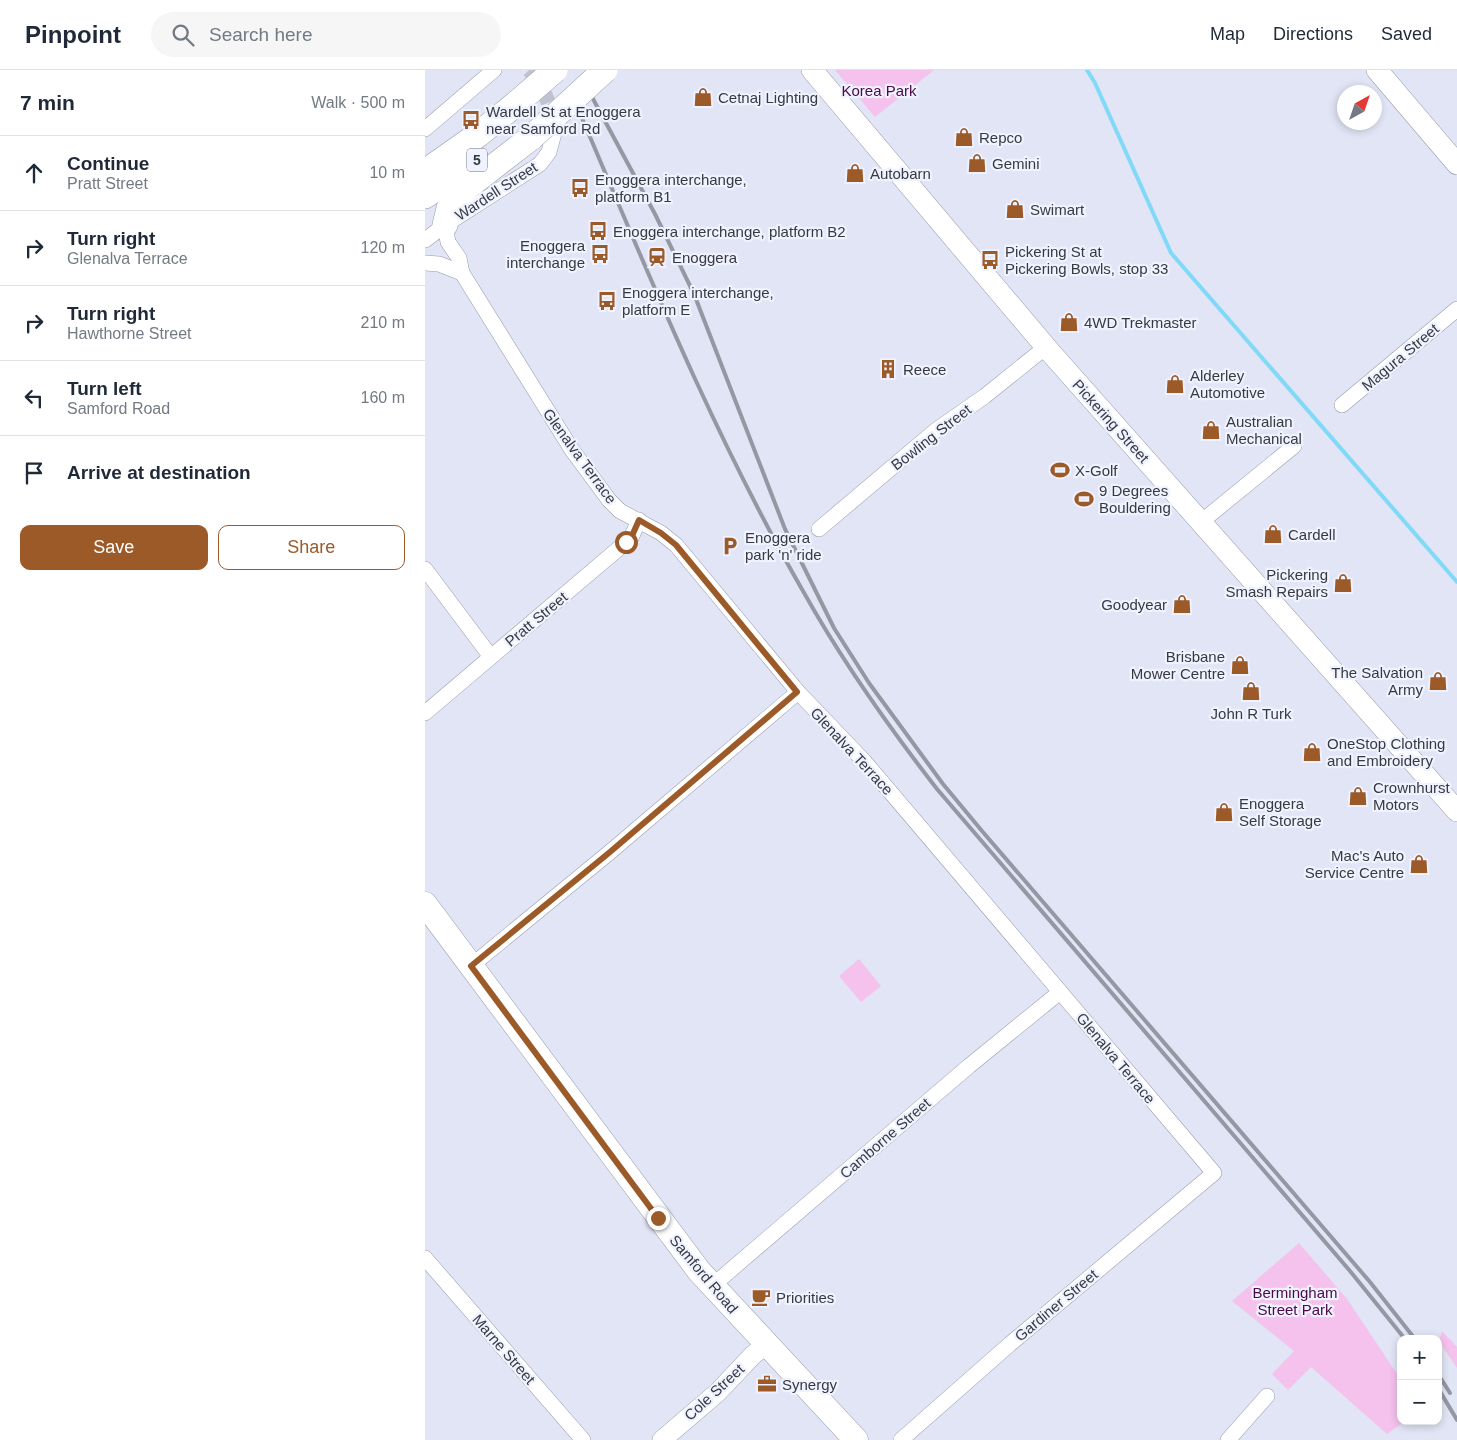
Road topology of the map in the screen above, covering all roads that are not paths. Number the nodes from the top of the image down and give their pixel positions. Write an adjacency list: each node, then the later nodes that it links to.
1 (494, 70): 8 (street)
2 (555, 70): 7 (highway, 5, bridge)
3 (586, 70): 7 (highway, 5)
4 (605, 70): 7 (highway, bridge)
5 (812, 70): 17 (main road, Pickering Street)
6 (1377, 70): 9 (main road)
7 (532, 123): 10 (highway, 5); 11 (highway, 5); 12 (highway)
8 (425, 129)
9 (1457, 164)
10 (425, 172)
11 (425, 196)
12 (445, 225): 13 (street, Wardell Street); 15 (street, Glenalva Terrace)
13 (425, 240)
14 (425, 263): 15 (street)
15 (462, 273): 20 (street, Glenalva Terrace)
16 (1457, 309): 18 (street, Magura Street)
17 (1046, 347): 21 (main road, Pickering Street); 22 (street, Bowling Street)
18 (1342, 405)
19 (1294, 446): 21 (street)
20 (639, 520): 24 (street, Pratt Street); 25 (street, Glenalva Terrace)
21 (1201, 522): 27 (main road, Pickering Street)
22 (819, 529)
23 (425, 569): 24 (street)
24 (491, 657): 26 (street, Pratt Street)
25 (797, 692): 29 (street); 30 (street, Glenalva Terrace)
26 (425, 712)
27 (1457, 811)
28 (425, 904): 29 (main road, Samford Road)
29 (471, 966): 33 (main road, Samford Road)
30 (1060, 992): 31 (street, Glenalva Terrace); 33 (street, Camborne Street)
31 (1214, 1172): 39 (street, Gardiner Street)
32 (425, 1258): 36 (street, Marne Street)
33 (712, 1286): 34 (main road, Samford Road)
34 (766, 1344): 37 (street, Cole Street); 38 (main road, Samford Road)
35 (1267, 1396): 40 (street)
36 (583, 1440)
37 (662, 1440)
38 (856, 1440)
39 (901, 1440)
40 (1228, 1440)

